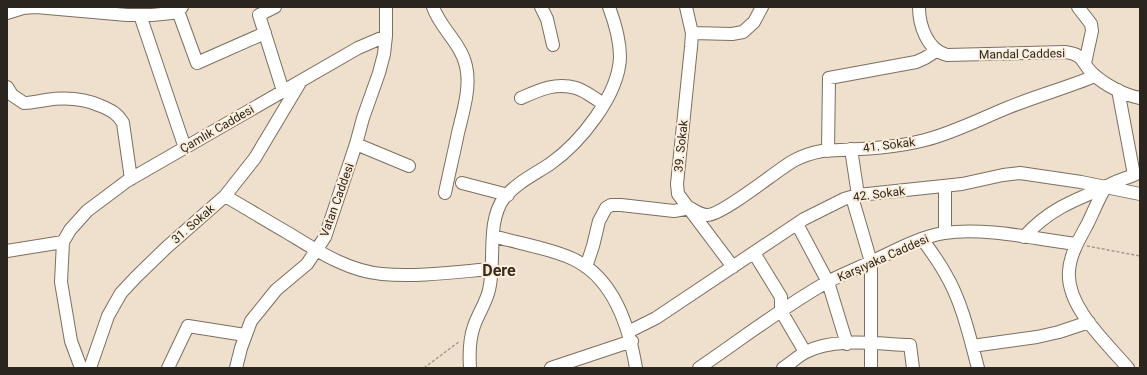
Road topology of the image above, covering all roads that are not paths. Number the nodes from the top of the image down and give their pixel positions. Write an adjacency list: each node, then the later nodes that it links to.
1 (31, 7): 2 (street); 13 (street)
2 (35, 7): 14 (street)
3 (275, 7): 15 (street)
4 (386, 7): 17 (street, Vatan Caddesi)
5 (433, 7): 39 (street)
6 (541, 7): 18 (street)
7 (609, 7): 28 (street)
8 (686, 7): 16 (street, 39. Sokak)
9 (762, 7): 16 (street)
10 (919, 7): 19 (street)
11 (1078, 7): 20 (street)
12 (180, 9): 14 (street); 15 (street)
13 (7, 13)
14 (140, 15): 30 (street)
15 (265, 33): 25 (street)
16 (692, 33): 44 (street, 39. Sokak)
17 (386, 36): 22 (street, Çamlık Caddesi); 29 (street, Vatan Caddesi)
18 (553, 45)
19 (936, 51): 20 (street, Mandal Caddesi); 32 (street)
20 (1085, 63): 21 (street, Mandal Caddesi)
21 (1095, 76): 24 (street, Mandal Caddesi); 31 (street, 41. Sokak)
22 (302, 80): 25 (street, Çamlık Caddesi); 42 (street, 31. Sokak)
23 (7, 87): 35 (street)
24 (1118, 90): 27 (street, Mandal Caddesi); 34 (street)
25 (284, 91): 30 (street, Çamlık Caddesi)
26 (521, 98): 28 (street)
27 (1140, 98)
28 (604, 104): 41 (street)
29 (356, 144): 33 (street); 53 (street, Vatan Caddesi)
30 (185, 148): 35 (street, Çamlık Caddesi)
31 (851, 149): 32 (street, 41. Sokak); 43 (street)
32 (828, 151): 44 (street, 41. Sokak)
33 (409, 166)
34 (1137, 175): 38 (street)
35 (131, 179): 50 (street, Çamlık Caddesi)
36 (462, 183): 41 (street)
37 (945, 186): 38 (street, 42. Sokak); 43 (street, 42. Sokak); 46 (street)
38 (1106, 187): 40 (street, 42. Sokak); 48 (street); 51 (street)
39 (444, 193)
40 (1140, 194)
41 (508, 195): 47 (street)
42 (225, 196): 53 (street); 69 (street, 31. Sokak)
43 (855, 196): 45 (street, 42. Sokak); 55 (street)
44 (690, 208): 56 (street); 57 (street, 39. Sokak)
45 (797, 224): 54 (street, 42. Sokak); 59 (street)
46 (945, 233): 48 (street, Karşıyaka Caddesi); 49 (street, Karşıyaka Caddesi)
47 (493, 236): 56 (street); 58 (street)
48 (1024, 237): 51 (street, Karşıyaka Caddesi)
49 (922, 239): 55 (street, Karşıyaka Caddesi); 66 (street)
50 (63, 242): 52 (street); 68 (street)
51 (1076, 244): 61 (street)
52 (7, 251)
53 (317, 251): 58 (street); 62 (street, Vatan Caddesi)
54 (754, 253): 57 (street, 42. Sokak); 60 (street)
55 (871, 262): 59 (street, Karşıyaka Caddesi); 65 (street)
56 (586, 267): 63 (street)
57 (733, 267): 63 (street, 42. Sokak)
58 (492, 269): 72 (street)
59 (828, 282): 60 (street, Karşıyaka Caddesi); 64 (street)
60 (781, 311): 67 (street); 75 (street, Karşıyaka Caddesi)
61 (1089, 322): 66 (street); 80 (street)
62 (245, 335): 70 (street); 71 (street, Vatan Caddesi)
63 (630, 336): 73 (street, 42. Sokak); 74 (street)
64 (847, 344): 65 (street); 67 (street)
65 (871, 344): 77 (street); 78 (street)
66 (972, 346): 79 (street)
67 (805, 352): 76 (street)
68 (81, 368)
69 (90, 368)
70 (168, 368)
71 (236, 368)
72 (470, 368)
73 (551, 368)
74 (636, 368)
75 (699, 368)
76 (784, 368)
77 (871, 368)
78 (913, 368)
79 (978, 368)
80 (1128, 368)

